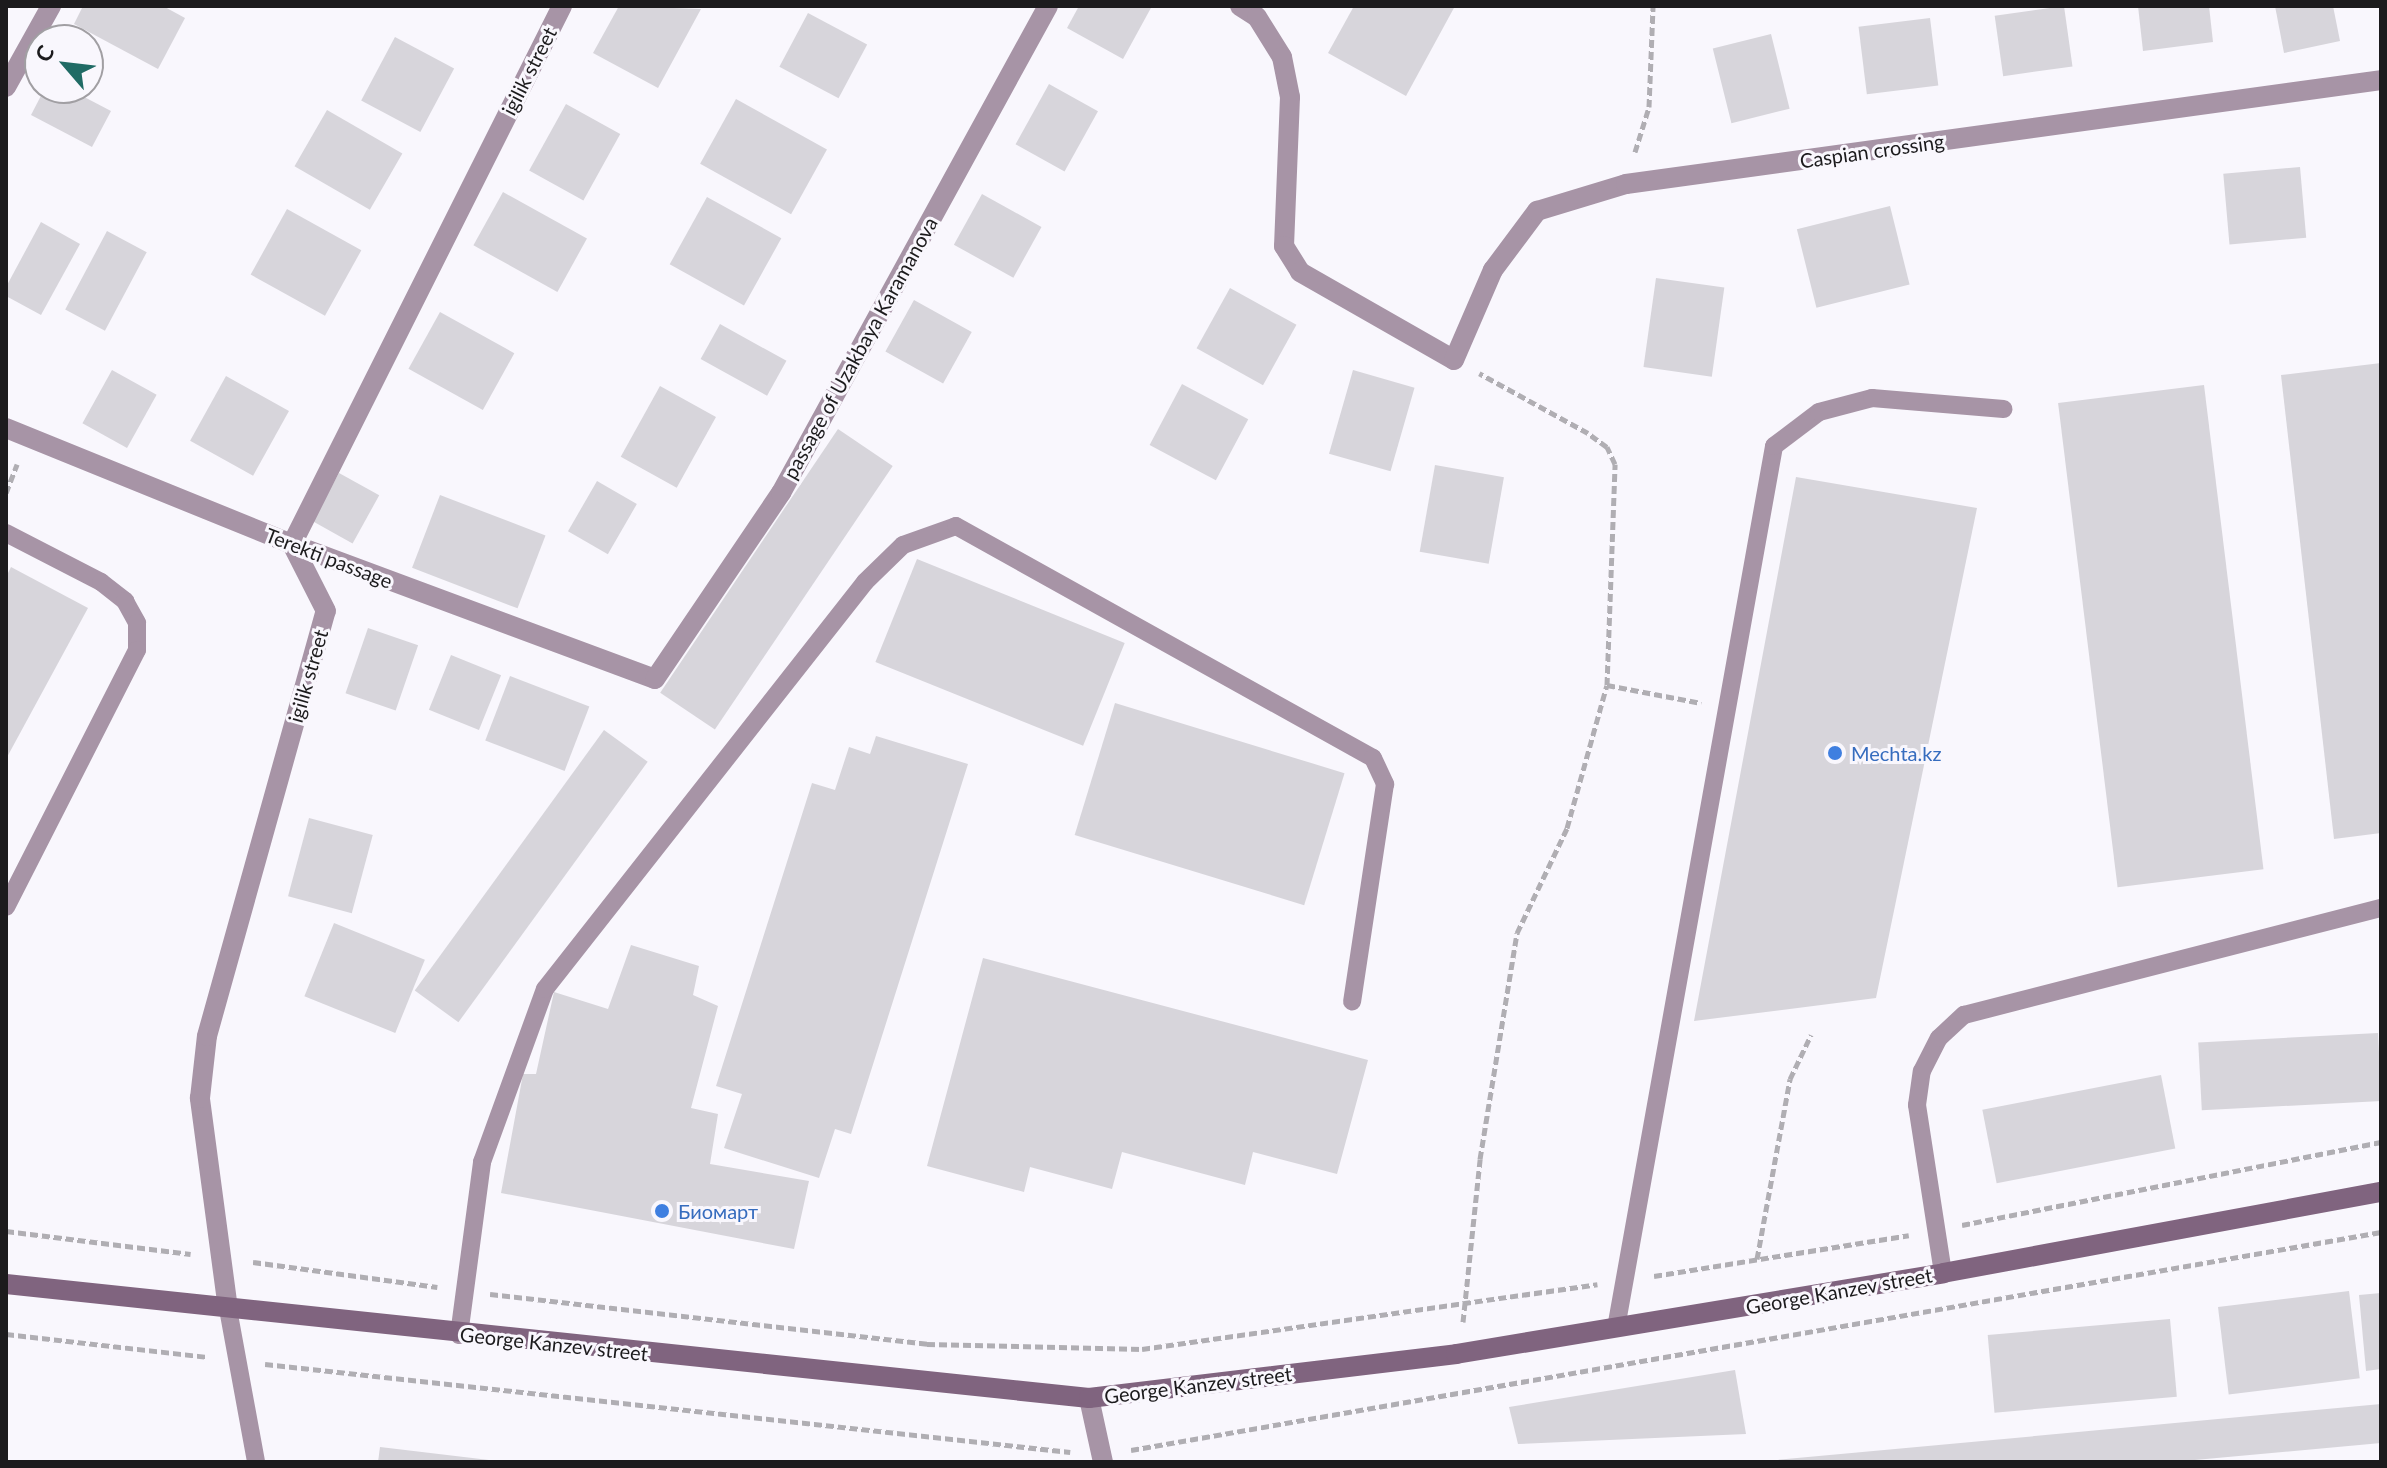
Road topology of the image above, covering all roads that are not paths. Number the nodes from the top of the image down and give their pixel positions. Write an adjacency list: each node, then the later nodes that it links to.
1 (51, 6): 6 (street)
2 (562, 6): 10 (street, igilik street)
3 (1048, 6): 11 (street, passage of Uzakbaya Karamanova)
4 (1240, 6): 5 (street, Caspian crossing)
5 (2381, 80)
6 (6, 87)
7 (2004, 409): 19 (lane)
8 (6, 428): 10 (street, Terekti passage)
9 (6, 533): 12 (lane)
10 (292, 544): 11 (street, Terekti passage); 18 (street, igilik street)
11 (655, 679)
12 (6, 907)
13 (2381, 908): 16 (lane)
14 (1352, 1002): 20 (lane)
15 (2381, 1192): 16 (main road, George Kanzev street)
16 (1943, 1273): 19 (main road, George Kanzev street)
17 (6, 1284): 18 (main road, George Kanzev street)
18 (228, 1309): 20 (main road, George Kanzev street); 22 (lane)
19 (1616, 1328): 21 (main road, George Kanzev street)
20 (459, 1335): 21 (main road, George Kanzev street)
21 (1089, 1398): 23 (street)
22 (256, 1462)
23 (1103, 1462)

